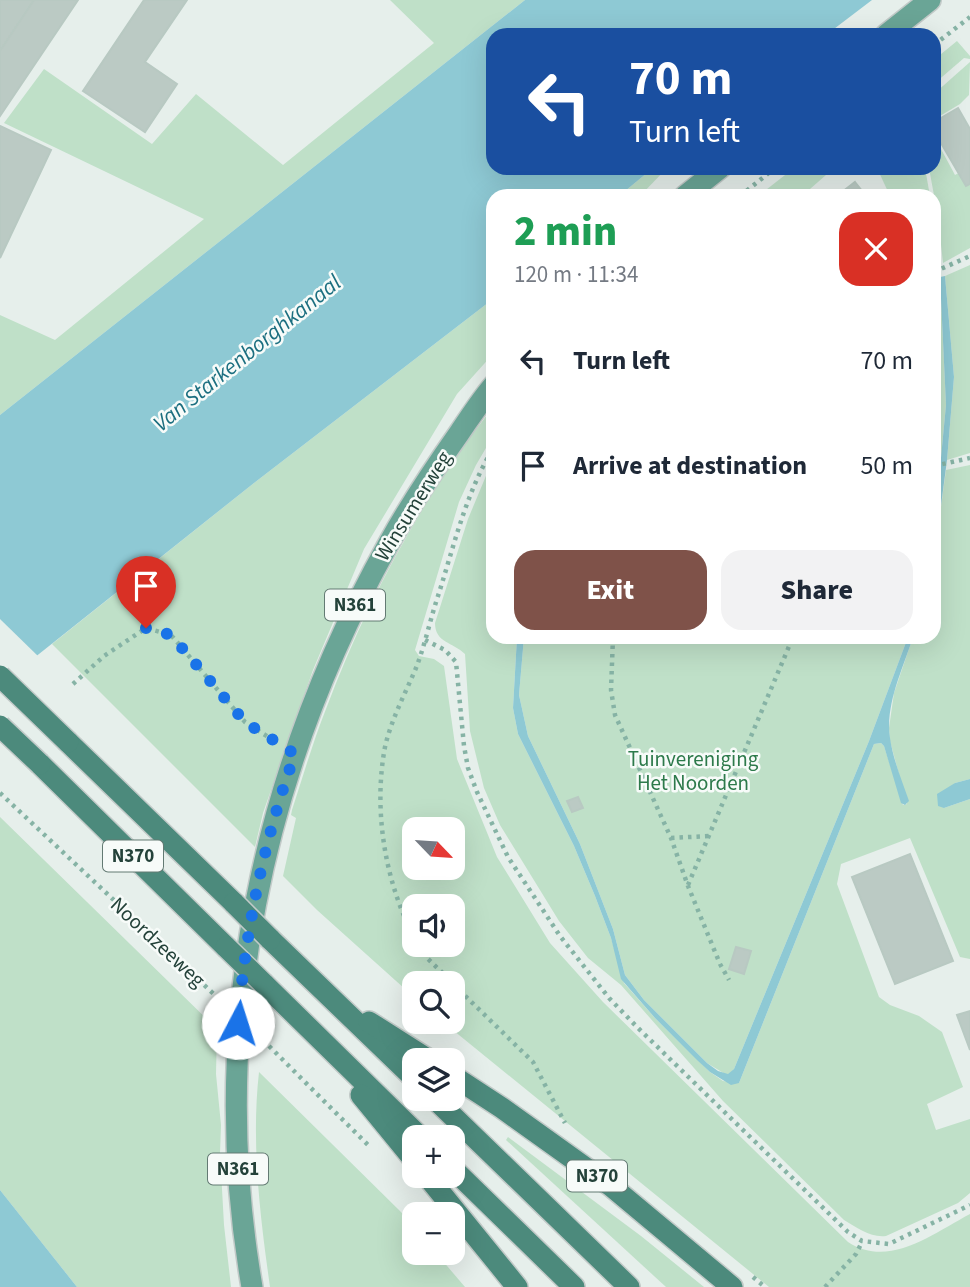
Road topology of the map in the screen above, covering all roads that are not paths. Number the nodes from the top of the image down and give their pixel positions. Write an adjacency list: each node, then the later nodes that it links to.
1 (930, 0): 2 (main road)
2 (895, 28)
3 (711, 175): 4 (main road)
4 (694, 189)
5 (486, 396): 19 (main road, Winsumerweg / N361)
6 (0, 676): 8 (highway, N370, bridge)
7 (0, 726): 9 (highway, Noordzeeweg / N370, bridge)
8 (331, 998): 10 (highway, N370); 11 (highway, N370)
9 (299, 1017): 14 (highway, Noordzeeweg / N370); 15 (highway, N370)
10 (410, 1048)
11 (402, 1066)
12 (465, 1084): 18 (highway, N370)
13 (447, 1111): 22 (highway, N370)
14 (408, 1125)
15 (402, 1145)
16 (465, 1181): 21 (highway)
17 (437, 1188): 20 (highway)
18 (738, 1278)
19 (251, 1287)
20 (517, 1287)
21 (574, 1287)
22 (629, 1287)

